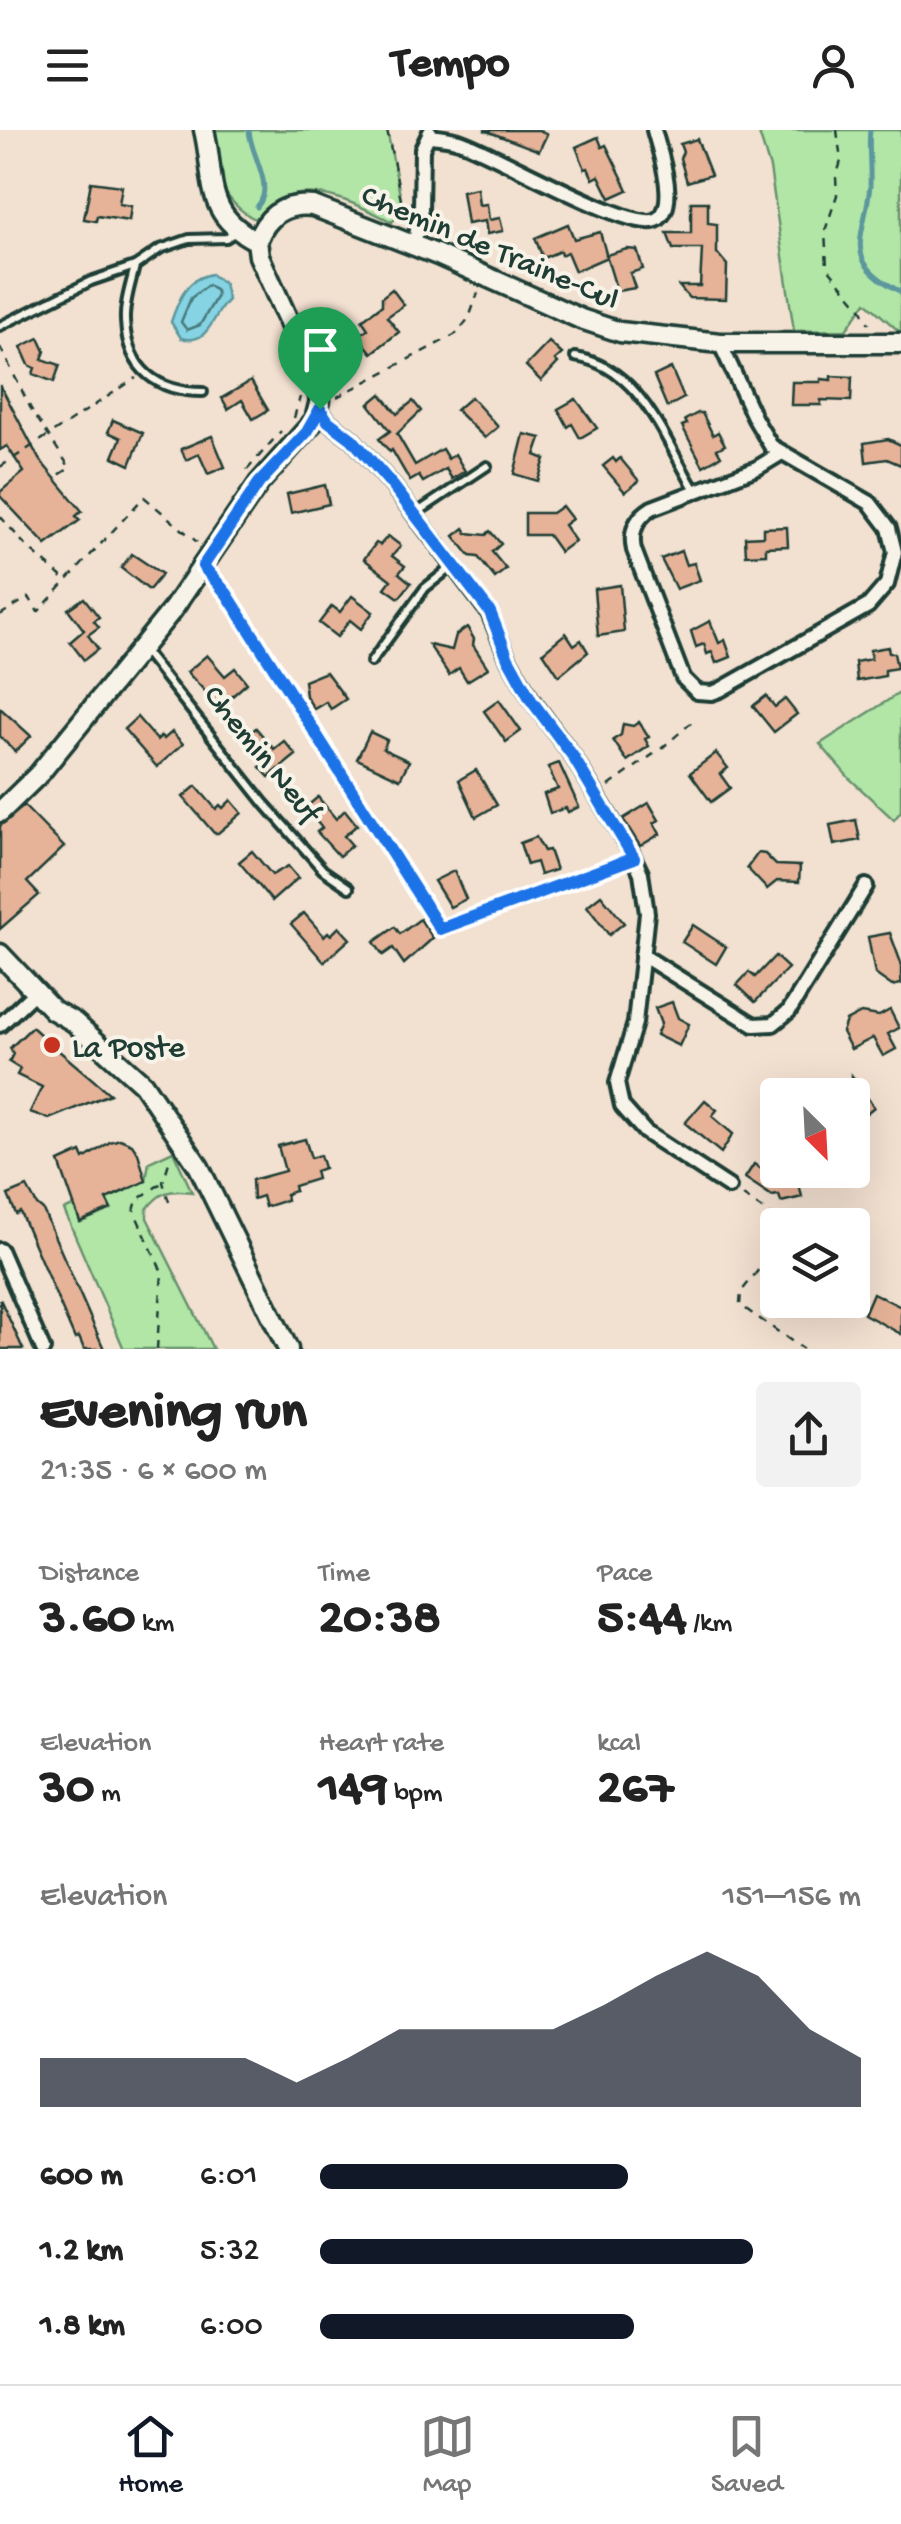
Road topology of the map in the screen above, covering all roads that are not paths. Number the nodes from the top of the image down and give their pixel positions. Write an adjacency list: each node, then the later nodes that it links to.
1 (204, 130): 4 (street)
2 (654, 130): 3 (street)
3 (430, 133): 6 (street)
4 (240, 230): 5 (street); 7 (lane)
5 (257, 242): 6 (street, Chemin de Traine-Cul); 13 (street)
6 (414, 246): 9 (street, Chemin de Traine-Cul)
7 (135, 266): 8 (lane); 12 (lane)
8 (0, 326)
9 (720, 342): 10 (street, Chemin de Traine-Cul); 14 (street)
10 (901, 343)
11 (575, 358): 16 (lane)
12 (203, 392)
13 (320, 409): 17 (street); 19 (street)
14 (780, 454): 16 (street); 16 (street)
15 (487, 466): 17 (lane)
16 (696, 491)
17 (416, 514): 18 (street)
18 (455, 564): 20 (lane); 22 (street)
19 (140, 646): 21 (street); 24 (lane, Chemin Neuf)
20 (371, 662)
21 (0, 812)
22 (634, 858): 25 (lane); 27 (street)
23 (866, 886): 27 (street)
24 (349, 888)
25 (526, 897)
26 (0, 954): 28 (street)
27 (642, 955): 30 (street)
28 (35, 992): 29 (street); 33 (street)
29 (0, 1025)
30 (729, 1187)
31 (0, 1250): 32 (street)
32 (42, 1349)
33 (288, 1349)

